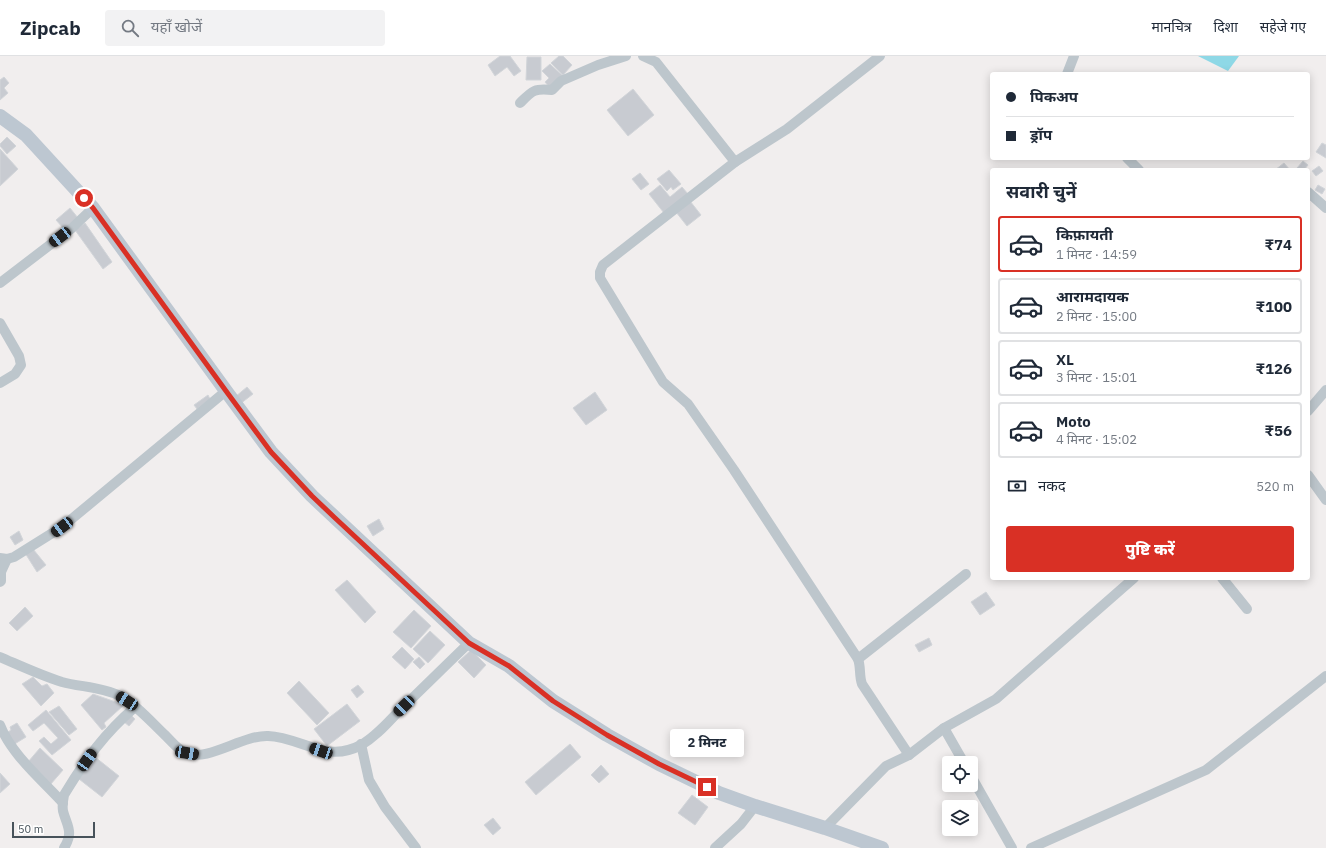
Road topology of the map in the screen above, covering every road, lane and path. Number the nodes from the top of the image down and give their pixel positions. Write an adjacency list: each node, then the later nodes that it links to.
1 (626, 56): 6 (street)
2 (643, 56): 9 (street)
3 (880, 56): 9 (street)
4 (1074, 56): 5 (street)
5 (1068, 72)
6 (520, 103)
7 (0, 116): 12 (street)
8 (1129, 160): 10 (street)
9 (735, 162): 30 (street)
10 (1137, 168)
11 (1310, 194): 13 (street)
12 (93, 208): 14 (street); 18 (street)
13 (1326, 208)
14 (0, 283)
15 (0, 323): 16 (street)
16 (0, 383)
17 (1326, 390): 19 (street)
18 (226, 391): 22 (street); 28 (street)
19 (1310, 410)
20 (1310, 479): 21 (street)
21 (1326, 500)
22 (4, 559): 26 (street)
23 (966, 574): 30 (street)
24 (1132, 580): 34 (street)
25 (1224, 580): 27 (street)
26 (0, 582)
27 (1247, 609)
28 (469, 643): 35 (street); 40 (street)
29 (0, 657): 32 (street)
30 (858, 660): 36 (street)
31 (1326, 676): 47 (street)
32 (136, 707): 35 (street); 39 (street)
33 (0, 726): 39 (street)
34 (944, 728): 36 (street); 37 (street)
35 (361, 744): 44 (street)
36 (909, 755): 41 (street)
37 (960, 756)
38 (978, 788): 46 (street)
39 (63, 803): 43 (street)
40 (755, 806): 41 (street); 45 (street)
41 (825, 828): 42 (street)
42 (878, 847)
43 (64, 848)
44 (416, 848)
45 (715, 848)
46 (1012, 848)
47 (1031, 848)

